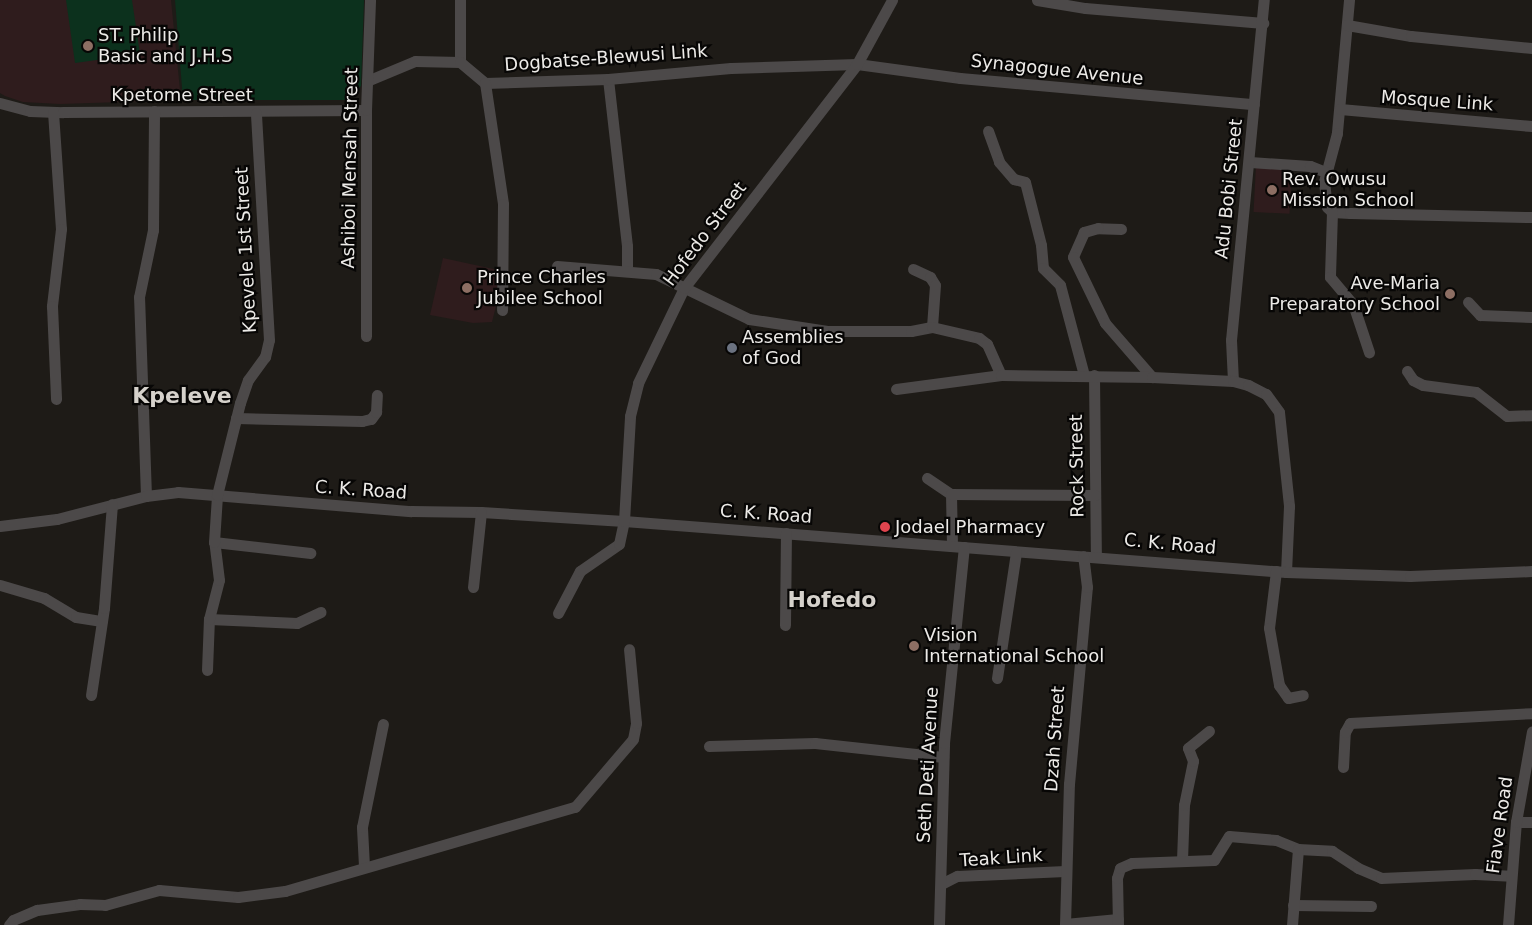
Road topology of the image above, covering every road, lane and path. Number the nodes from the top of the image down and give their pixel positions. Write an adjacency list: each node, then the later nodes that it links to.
1 (370, 0): 13 (street, Ashiboi Mensah Street)
2 (460, 0): 10 (street)
3 (892, 0): 11 (street, Hofedo Street)
4 (1038, 0): 7 (street)
5 (1264, 0): 7 (street, Adu Bobi Street)
6 (1349, 0): 8 (street)
7 (1263, 24): 16 (street, Adu Bobi Street)
8 (1347, 24): 9 (street); 17 (street)
9 (1532, 48)
10 (460, 62): 13 (street); 14 (street, Dogbatse-Blewusi Link)
11 (857, 64): 12 (street, Dogbatse-Blewusi Link); 16 (street, Synagogue Avenue); 34 (street, Hofedo Street)
12 (608, 79): 14 (street, Dogbatse-Blewusi Link); 33 (street)
13 (367, 81): 18 (street, Ashiboi Mensah Street)
14 (485, 83): 36 (street)
15 (0, 103): 20 (street, Kpetome Street)
16 (1254, 104): 25 (street, Adu Bobi Street)
17 (1340, 109): 22 (street, Mosque Link); 24 (street)
18 (366, 110): 21 (street, Kpetome Street); 39 (street, Ashiboi Mensah Street)
19 (154, 111): 20 (street, Kpetome Street); 21 (street, Kpetome Street); 55 (street)
20 (53, 112): 48 (street)
21 (256, 113): 50 (street, Kpevele 1st Street)
22 (1532, 126)
23 (988, 131): 43 (street, Rock Street)
24 (1331, 151): 26 (street); 27 (street)
25 (1250, 162): 26 (street); 45 (street, Adu Bobi Street)
26 (1310, 166): 27 (street)
27 (1326, 172): 28 (street)
28 (1332, 212): 29 (street); 40 (street)
29 (1532, 217)
30 (1121, 228): 44 (street)
31 (557, 266): 33 (street)
32 (913, 269): 38 (street)
33 (627, 271): 34 (street)
34 (684, 288): 38 (street); 58 (street, Hofedo Street)
35 (1468, 302): 37 (street)
36 (502, 310)
37 (1532, 317)
38 (932, 327): 42 (street)
39 (366, 336)
40 (1369, 352)
41 (1407, 371): 49 (street)
42 (1001, 375): 43 (street); 46 (street)
43 (1089, 375): 44 (street); 54 (street, Rock Street)
44 (1152, 377): 45 (street)
45 (1233, 381): 68 (street)
46 (896, 389)
47 (377, 395): 50 (street)
48 (56, 399)
49 (1532, 415)
50 (236, 418): 53 (street, Kpevele 1st Street)
51 (927, 478): 52 (street)
52 (951, 494): 54 (street); 62 (street)
53 (217, 495): 55 (street, C. K. Road); 57 (street, C. K. Road); 61 (street, Kpevele 1st Street)
54 (1096, 495): 67 (street, Rock Street)
55 (146, 496): 56 (street, C. K. Road)
56 (112, 504): 59 (street, C. K. Road); 75 (street)
57 (481, 512): 58 (street, C. K. Road); 71 (street)
58 (624, 521): 60 (street, C. K. Road); 73 (street, Hofedo Street)
59 (0, 526)
60 (786, 533): 62 (street, C. K. Road); 76 (street)
61 (214, 542): 65 (street); 74 (street, Kpevele 1st Street)
62 (952, 546): 63 (street, C. K. Road)
63 (964, 547): 64 (street, C. K. Road); 87 (street, Seth Deti Avenue)
64 (1016, 552): 66 (street, C. K. Road); 79 (street)
65 (310, 553)
66 (1083, 556): 67 (street, C. K. Road); 94 (street, Dzah Street)
67 (1096, 556): 68 (street, C. K. Road)
68 (1281, 571): 69 (street, C. K. Road); 81 (street)
69 (1532, 571)
70 (0, 585): 75 (street)
71 (473, 588)
72 (321, 612): 74 (street)
73 (558, 613)
74 (209, 619): 78 (street, Kpevele 1st Street)
75 (102, 621): 80 (street)
76 (785, 625)
77 (629, 649): 93 (street)
78 (207, 670)
79 (997, 678)
80 (91, 695)
81 (1303, 695)
82 (1532, 713): 88 (street)
83 (384, 724): 93 (street)
84 (1209, 731): 92 (street)
85 (1532, 731): 89 (street, Fiave Road)
86 (709, 746): 87 (street)
87 (943, 758): 96 (street, Seth Deti Avenue)
88 (1343, 767)
89 (1516, 822): 90 (street); 95 (street, Fiave Road)
90 (1532, 822)
91 (1298, 849): 92 (street); 95 (street); 97 (street)
92 (1182, 860): 99 (street)
93 (364, 866): 100 (street)
94 (1065, 871): 96 (street, Teak Link); 102 (street, Dzah Street)
95 (1510, 876): 104 (street, Fiave Road)
96 (941, 884): 101 (street, Seth Deti Avenue)
97 (1293, 905): 98 (street); 103 (street)
98 (1371, 906)
99 (1118, 922): 102 (street)
100 (8, 925)
101 (939, 925)
102 (1064, 925)
103 (1292, 925)
104 (1508, 925)

